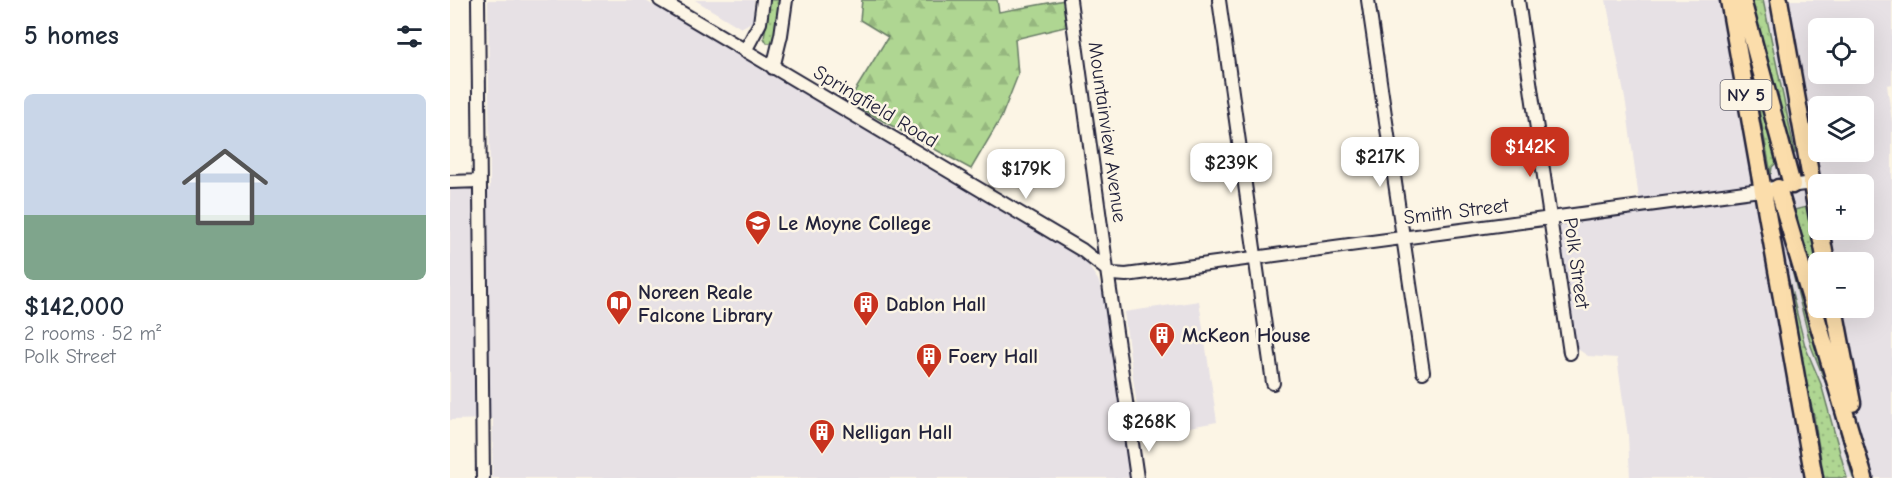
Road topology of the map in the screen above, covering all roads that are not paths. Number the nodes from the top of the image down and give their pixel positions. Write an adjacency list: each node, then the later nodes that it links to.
1 (478, 0): 15 (street)
2 (660, 0): 12 (street, Springfield Road)
3 (763, 0): 12 (street)
4 (786, 0): 13 (street)
5 (1070, 0): 22 (street, Mountainview Avenue)
6 (1219, 0): 21 (street)
7 (1368, 0): 20 (street)
8 (1518, 0): 19 (street, Polk Street)
9 (1729, 0): 18 (main road, NY 5)
10 (1742, 0): 18 (main road)
11 (1779, 0): 14 (main road, NY 5)
12 (745, 51): 13 (street, Springfield Road)
13 (773, 68): 22 (street, Springfield Road)
14 (1810, 174)
15 (480, 181): 16 (street); 27 (street)
16 (450, 182)
17 (1808, 184): 18 (street, Smith Street)
18 (1778, 188): 19 (street, Smith Street); 29 (main road, NY 5); 30 (main road)
19 (1551, 218): 20 (street, Smith Street); 24 (street, Polk Street)
20 (1403, 237): 21 (street, Smith Street); 25 (street)
21 (1255, 257): 22 (street, Smith Street); 26 (street)
22 (1107, 270): 28 (street)
23 (1836, 318): 30 (main road)
24 (1570, 353)
25 (1423, 372)
26 (1273, 383)
27 (483, 478)
28 (1137, 478)
29 (1814, 478)
30 (1864, 478)

